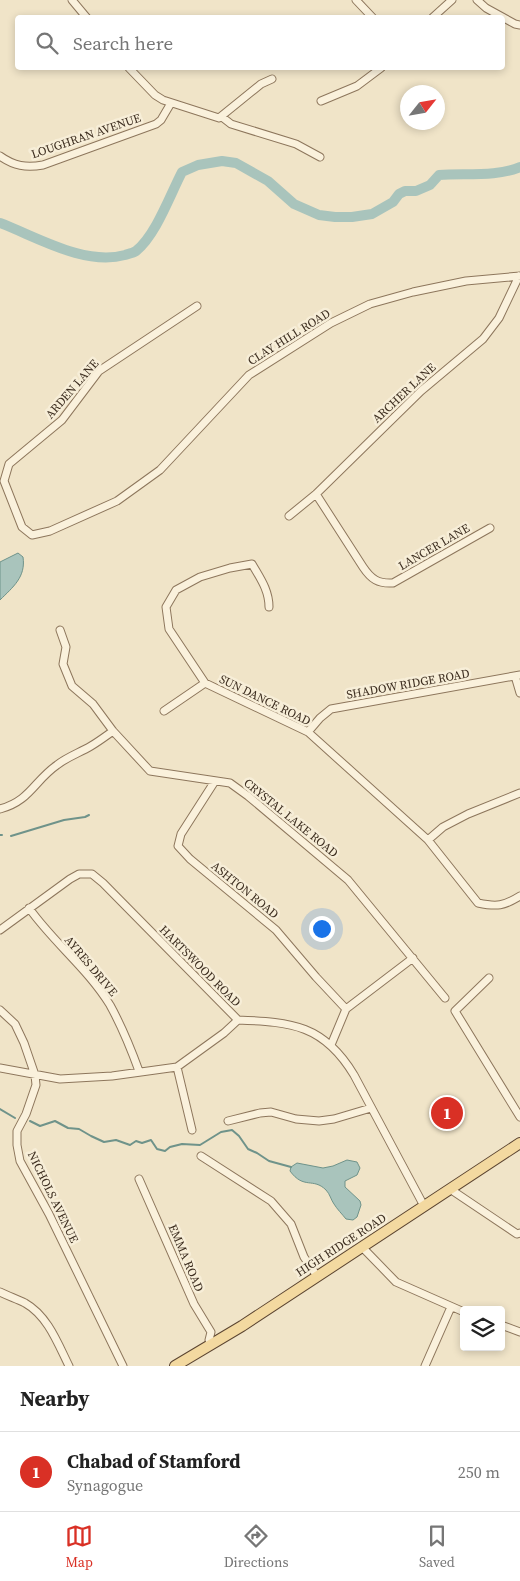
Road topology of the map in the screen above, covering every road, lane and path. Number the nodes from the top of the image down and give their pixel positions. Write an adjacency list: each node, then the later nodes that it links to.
1 (72, 0): 5 (street)
2 (356, 0): 6 (street)
3 (452, 0): 7 (street)
4 (478, 0): 8 (street)
5 (84, 15)
6 (370, 15)
7 (435, 15)
8 (499, 15)
9 (505, 18): 10 (street)
10 (520, 25)
11 (132, 70): 15 (street)
12 (378, 70): 14 (street)
13 (272, 79): 16 (street)
14 (321, 101)
15 (171, 103): 16 (street); 17 (street, LOUGHRAN AVENUE)
16 (222, 117): 18 (street)
17 (0, 156)
18 (320, 157)
19 (520, 276): 21 (street, ARCHER LANE); 24 (street, CLAY HILL ROAD)
20 (197, 306): 24 (street, ARDEN LANE)
21 (316, 494): 22 (street, ARCHER LANE); 23 (street, LANCER LANE)
22 (289, 516)
23 (490, 528)
24 (32, 535)
25 (269, 607): 28 (street, SUN DANCE ROAD)
26 (60, 630): 31 (street, CRYSTAL LAKE ROAD)
27 (517, 675): 29 (street); 32 (street, SHADOW RIDGE ROAD)
28 (205, 683): 30 (street); 32 (street, SUN DANCE ROAD)
29 (520, 693)
30 (164, 711)
31 (113, 731): 33 (street, CRYSTAL LAKE ROAD); 35 (street)
32 (308, 732): 36 (street, SUN DANCE ROAD)
33 (215, 781): 40 (street, CRYSTAL LAKE ROAD); 43 (street, ASHTON ROAD)
34 (520, 793): 36 (street)
35 (0, 808)
36 (428, 840): 37 (street, SUN DANCE ROAD)
37 (520, 896)
38 (29, 908): 39 (street); 45 (street, HARTSWOOD ROAD); 49 (street, AYRES DRIVE)
39 (0, 930)
40 (413, 958): 42 (street, CRYSTAL LAKE ROAD); 43 (street)
41 (489, 978): 52 (street)
42 (445, 998)
43 (346, 1009): 46 (street)
44 (0, 1010): 50 (street, NICHOLS AVENUE)
45 (238, 1020): 46 (street, HARTSWOOD ROAD); 47 (street)
46 (331, 1045): 51 (street, HARTSWOOD ROAD)
47 (177, 1067): 49 (street); 54 (street)
48 (0, 1068): 50 (street)
49 (139, 1071): 50 (street)
50 (35, 1075): 70 (street, NICHOLS AVENUE)
51 (371, 1108): 53 (street); 59 (street, HARTSWOOD ROAD)
52 (520, 1117)
53 (228, 1121)
54 (192, 1130)
55 (520, 1143): 58 (main road, HIGH RIDGE ROAD)
56 (201, 1156): 62 (street)
57 (139, 1179): 68 (street, EMMA ROAD)
58 (450, 1189): 59 (main road, HIGH RIDGE ROAD); 60 (street)
59 (424, 1206): 61 (main road, HIGH RIDGE ROAD)
60 (520, 1233)
61 (362, 1247): 62 (main road, HIGH RIDGE ROAD); 64 (street)
62 (317, 1276): 68 (main road, HIGH RIDGE ROAD)
63 (0, 1292): 69 (street)
64 (451, 1307): 65 (street); 72 (street)
65 (460, 1310)
66 (505, 1326): 67 (street)
67 (520, 1332)
68 (211, 1344): 71 (main road, HIGH RIDGE ROAD)
69 (69, 1366)
70 (123, 1366)
71 (175, 1366)
72 (425, 1366)

